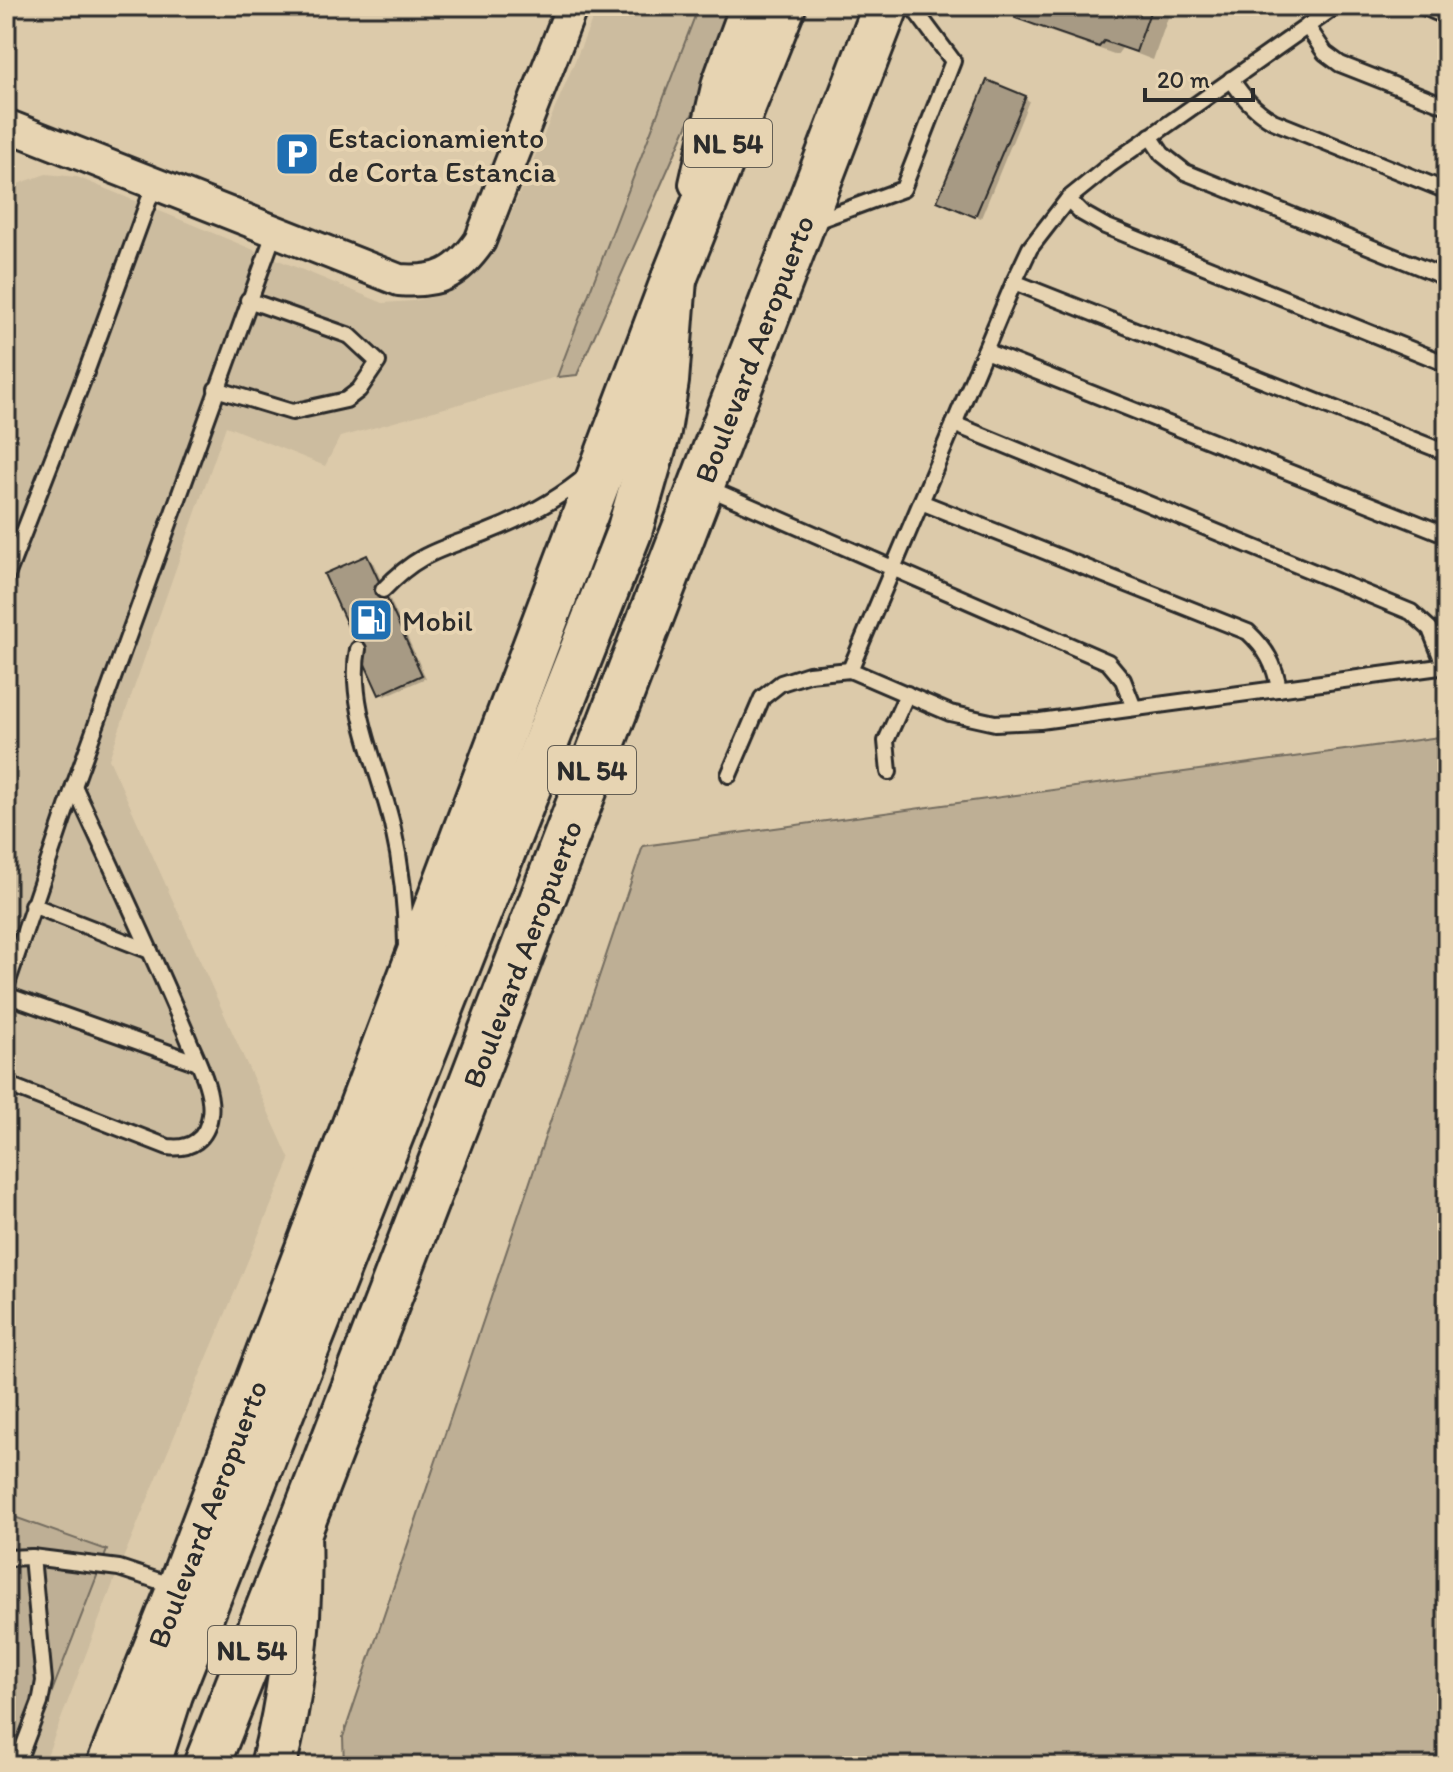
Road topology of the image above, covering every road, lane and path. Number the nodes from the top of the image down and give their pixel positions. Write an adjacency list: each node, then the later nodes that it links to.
1 (572, 6): 18 (street)
2 (746, 6): 20 (street)
3 (783, 6): 20 (highway, Boulevard Aeropuerto / NL 54)
4 (886, 6): 17 (highway, Boulevard Aeropuerto / NL 54)
5 (912, 6): 17 (lane)
6 (1336, 6): 9 (lane)
7 (1422, 6): 8 (lane)
8 (1447, 17)
9 (1307, 26): 10 (lane); 11 (lane)
10 (1231, 79): 13 (lane); 15 (lane)
11 (1447, 106)
12 (6, 125): 14 (street)
13 (1150, 136): 16 (lane); 19 (lane)
14 (155, 182): 18 (street); 33 (lane)
15 (1447, 191)
16 (1068, 199): 21 (lane); 24 (lane)
17 (801, 227): 29 (highway, Boulevard Aeropuerto / NL 54)
18 (275, 231): 22 (lane)
19 (1447, 278)
20 (674, 279): 28 (highway, Boulevard Aeropuerto / NL 54); 57 (highway)
21 (1014, 282): 23 (lane); 27 (lane)
22 (248, 300): 25 (lane); 25 (lane)
23 (985, 351): 26 (lane); 31 (lane)
24 (1447, 364)
25 (216, 389): 43 (lane)
26 (954, 424): 30 (lane); 36 (lane)
27 (1447, 453)
28 (606, 458): 34 (lane); 47 (highway, Boulevard Aeropuerto / NL 54)
29 (702, 485): 32 (lane); 51 (highway, Boulevard Aeropuerto / NL 54)
30 (921, 502): 32 (lane); 38 (lane)
31 (1447, 535)
32 (893, 568): 37 (lane); 40 (lane)
33 (6, 578)
34 (383, 590)
35 (358, 649): 47 (lane)
36 (1446, 666): 38 (lane)
37 (850, 670): 39 (lane); 42 (lane)
38 (1279, 689): 40 (lane)
39 (907, 694): 40 (lane); 41 (lane)
40 (1134, 708)
41 (889, 772)
42 (729, 775)
43 (74, 786): 44 (lane); 45 (lane)
44 (32, 905): 45 (lane); 46 (lane)
45 (150, 951): 49 (lane)
46 (6, 987)
47 (407, 987): 54 (highway, Boulevard Aeropuerto / NL 54)
48 (6, 995): 49 (lane)
49 (198, 1063): 50 (lane)
50 (6, 1084)
51 (298, 1534): 58 (highway, Boulevard Aeropuerto / NL 54); 59 (highway)
52 (32, 1557): 53 (lane); 54 (lane); 55 (lane)
53 (6, 1558)
54 (180, 1588): 56 (highway, Boulevard Aeropuerto / NL 54)
55 (16, 1766)
56 (109, 1766)
57 (147, 1766)
58 (206, 1766)
59 (273, 1766)

